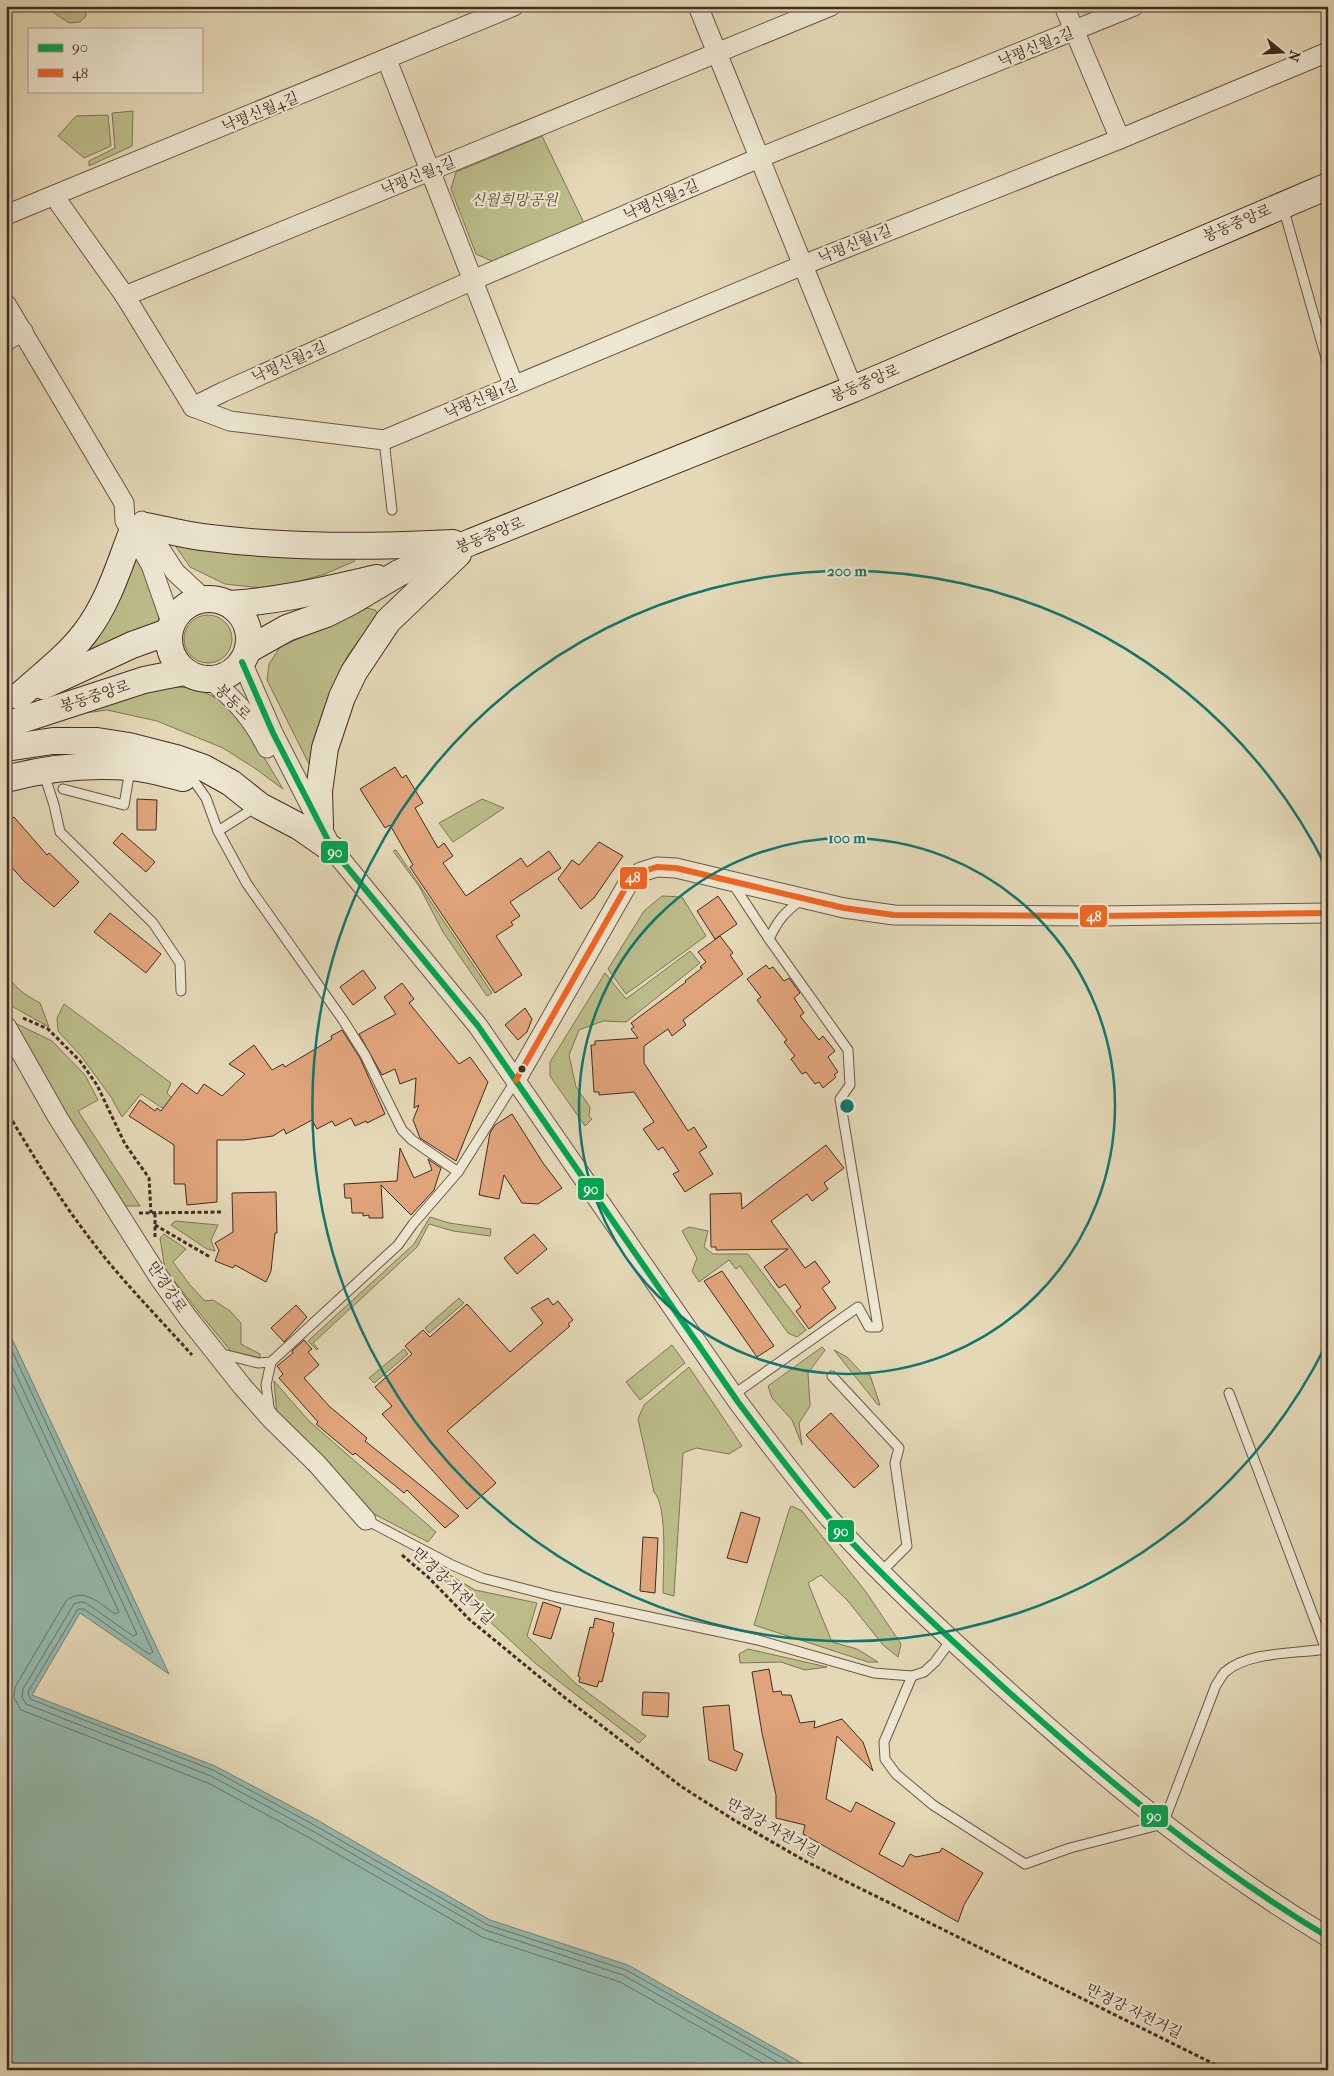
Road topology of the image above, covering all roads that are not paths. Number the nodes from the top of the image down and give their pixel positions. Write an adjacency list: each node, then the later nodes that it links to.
1 (514, 6): 9 (street, 낙평신월4길)
2 (698, 6): 8 (street)
3 (831, 6): 8 (street, 낙평신월3길)
4 (1064, 6): 6 (street)
5 (1134, 6): 6 (street, 낙평신월2길)
6 (1075, 31): 10 (street); 11 (street, 낙평신월2길)
7 (1328, 52): 10 (street, 낙평신월1길)
8 (717, 53): 11 (street); 12 (street, 낙평신월3길)
9 (386, 60): 12 (street); 14 (street, 낙평신월4길)
10 (1120, 139): 17 (street, 낙평신월1길)
11 (759, 158): 17 (street); 18 (street, 낙평신월2길)
12 (430, 172): 18 (street); 19 (street, 낙평신월3길)
13 (1328, 186): 15 (street, 봉동중앙로)
14 (54, 196): 16 (street, 낙평신월4길); 19 (street)
15 (1282, 204): 23 (lane); 25 (street, 봉동중앙로)
16 (6, 215)
17 (803, 266): 24 (street, 낙평신월1길); 25 (street)
18 (473, 280): 24 (street); 26 (street, 낙평신월2길)
19 (125, 296): 26 (street)
20 (6, 304): 21 (street)
21 (23, 331): 22 (street); 29 (street)
22 (6, 341)
23 (1328, 365)
24 (514, 386): 27 (street, 낙평신월1길)
25 (853, 388): 30 (street, 봉동중앙로)
26 (194, 407): 27 (street)
27 (384, 440): 28 (lane)
28 (392, 510)
29 (139, 529): 30 (street); 32 (street); 34 (street); 38 (street)
30 (472, 542): 31 (street, 봉동중앙로); 46 (street)
31 (399, 573): 33 (street, 봉동중앙로); 35 (street, 봉동중앙로)
32 (203, 598): 33 (street, 봉동중앙로); 34 (street, 봉동중앙로)
33 (230, 604): 35 (street)
34 (170, 627): 36 (street); 38 (street, 봉동중앙로)
35 (245, 656): 37 (street, 봉동중앙로); 46 (street, 봉동로)
36 (184, 672): 37 (street, 봉동중앙로); 39 (street, 봉동중앙로)
37 (209, 679): 46 (street, 봉동로)
38 (12, 699)
39 (6, 725)
40 (6, 748): 45 (street)
41 (131, 767): 42 (street); 43 (street); 44 (lane)
42 (19, 775): 53 (lane)
43 (194, 781): 45 (street); 47 (lane)
44 (63, 789)
45 (260, 806): 47 (lane); 48 (street)
46 (320, 826): 48 (street, 봉동로)
47 (218, 831): 56 (lane)
48 (333, 850): 55 (street, 봉동로)
49 (730, 880): 50 (street); 52 (lane); 55 (street)
50 (803, 898): 51 (street); 52 (lane)
51 (1328, 913)
52 (769, 939): 61 (lane)
53 (181, 991)
54 (10, 1020): 57 (street, 만경강로)
55 (516, 1080): 56 (lane); 61 (street, 봉동로)
56 (458, 1172): 58 (lane)
57 (216, 1352): 58 (lane); 62 (street, 만경강로)
58 (271, 1362): 62 (lane)
59 (832, 1376): 64 (lane)
60 (1229, 1394): 66 (lane)
61 (733, 1395): 64 (street, 봉동로)
62 (271, 1419): 63 (street, 만경강로)
63 (366, 1520): 67 (lane)
64 (880, 1572): 65 (street, 봉동로)
65 (951, 1640): 67 (lane); 68 (street, 봉동로)
66 (1326, 1652): 68 (lane)
67 (912, 1676): 68 (lane)
68 (1163, 1824): 69 (street, 봉동로)
69 (1328, 1937)

